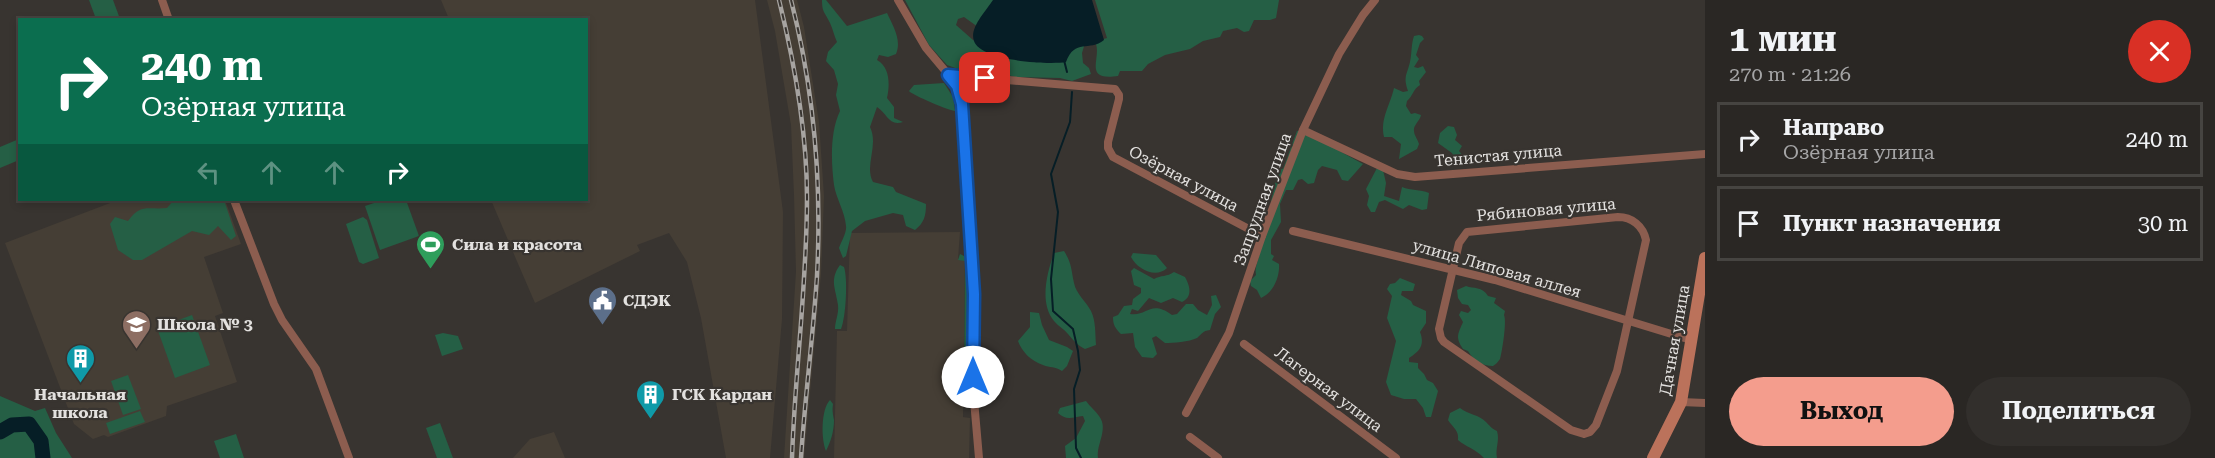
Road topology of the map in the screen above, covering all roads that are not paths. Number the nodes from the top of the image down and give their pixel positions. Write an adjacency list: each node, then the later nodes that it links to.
1 (162, 0): 4 (street)
2 (898, 0): 5 (street)
3 (1375, 0): 6 (street, Запрудная улица)
4 (168, 18)
5 (948, 75): 10 (street, Озёрная улица); 22 (street)
6 (1303, 130): 7 (street, Тенистая улица); 10 (street, Запрудная улица)
7 (1705, 154)
8 (234, 201): 21 (street)
9 (1293, 231): 12 (street, улица Липовая аллея)
10 (1263, 236): 19 (street, Запрудная улица)
11 (1705, 258): 13 (street, Дачная улица)
12 (1452, 270): 14 (street, улица Липовая аллея); 14 (street, Рябиновая улица); 14 (street)
13 (1700, 320): 15 (street, Дачная улица)
14 (1628, 322): 15 (street, улица Липовая аллея)
15 (1691, 340): 17 (street, Дачная улица)
16 (1244, 344): 24 (street, Лагерная улица)
17 (1681, 402): 18 (street); 25 (street, Дачная улица)
18 (1705, 404)
19 (1186, 413)
20 (1190, 437): 23 (street)
21 (349, 458)
22 (979, 458)
23 (1218, 458)
24 (1396, 458)
25 (1653, 458)

